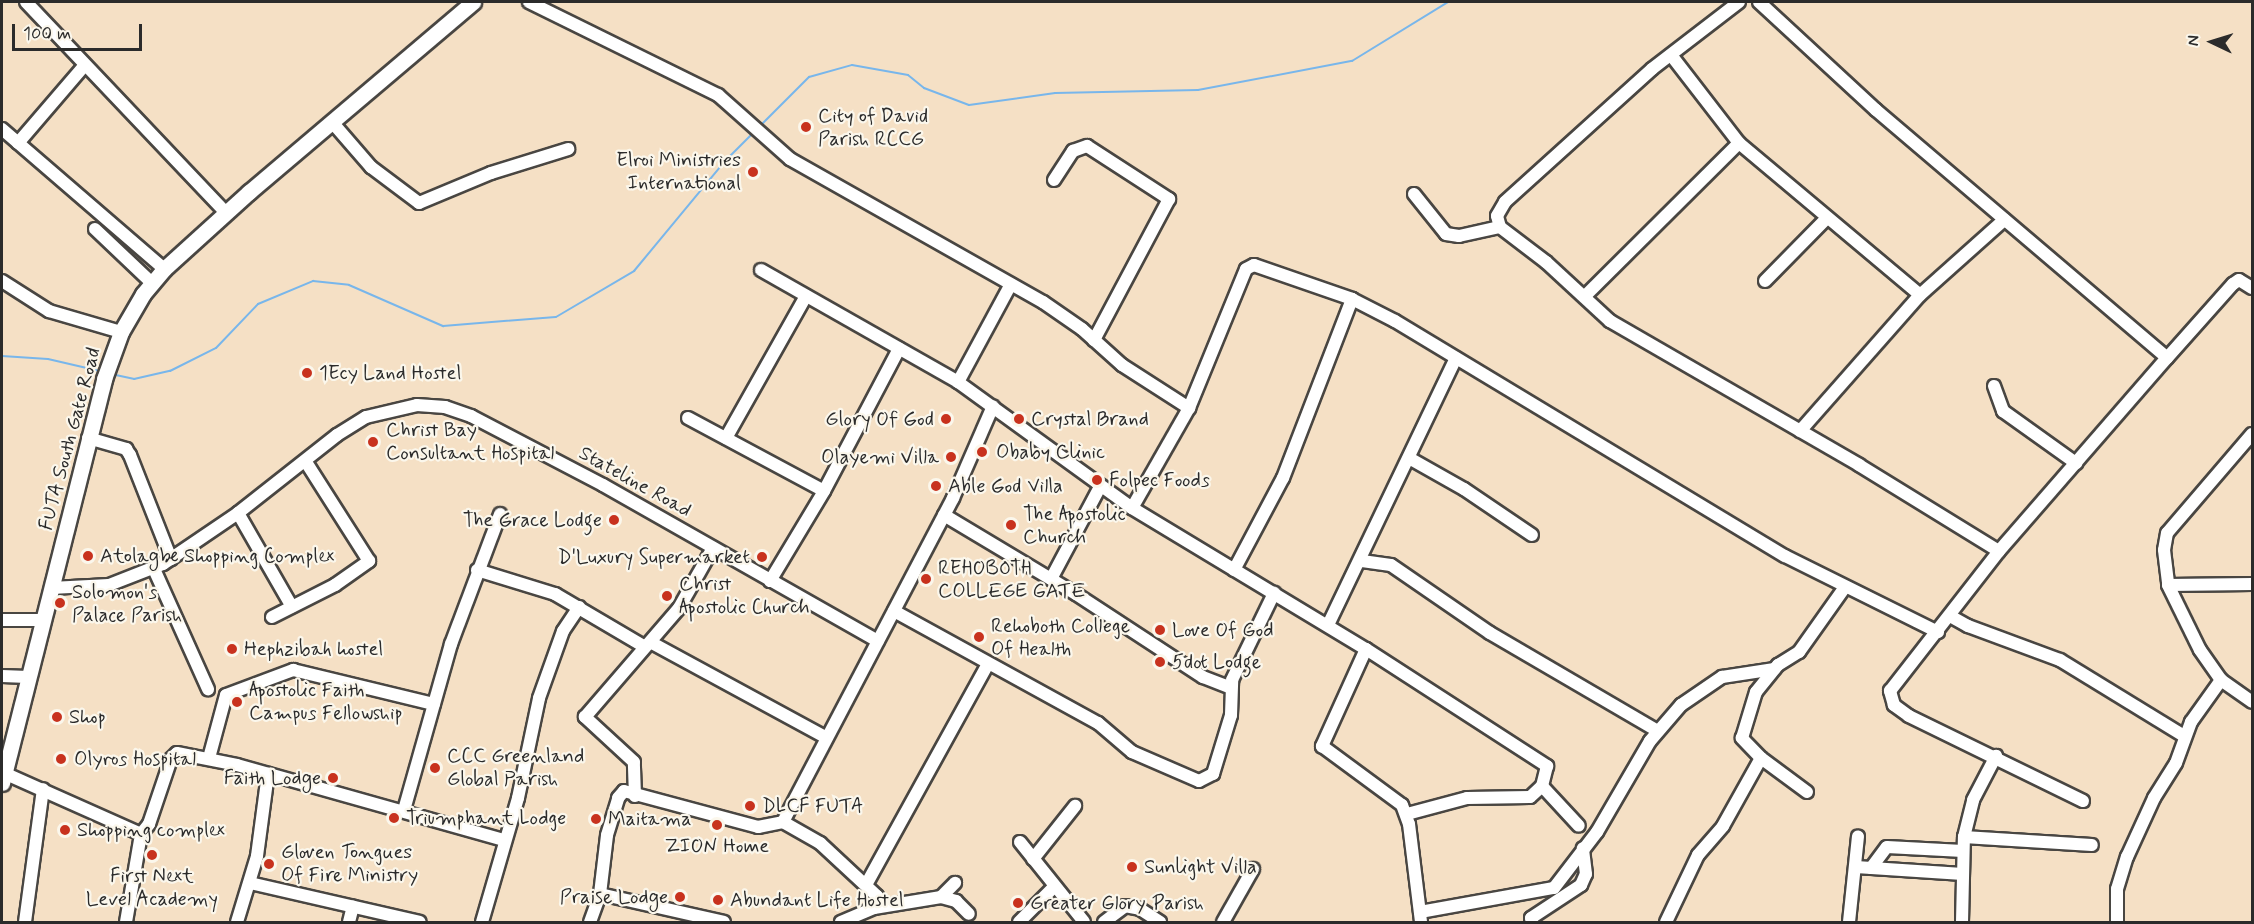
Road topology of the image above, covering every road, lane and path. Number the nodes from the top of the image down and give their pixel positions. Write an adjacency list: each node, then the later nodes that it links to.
1 (26, 2): 7 (street)
2 (473, 2): 8 (main road, FUTA South Gate Road)
3 (529, 2): 25 (street)
4 (1739, 2): 6 (street)
5 (1759, 2): 17 (street)
6 (1671, 56): 11 (street); 18 (street)
7 (84, 66): 10 (street); 15 (street)
8 (332, 122): 12 (street); 15 (main road, FUTA South Gate Road)
9 (2, 129): 10 (street)
10 (18, 143): 20 (street)
11 (1738, 143): 16 (street); 29 (street)
12 (568, 149)
13 (1054, 180): 32 (street)
14 (1413, 194): 18 (street)
15 (226, 213): 20 (main road, FUTA South Gate Road)
16 (1827, 218): 23 (street); 27 (street)
17 (2004, 220): 27 (street); 35 (street)
18 (1500, 227): 29 (street)
19 (95, 229): 24 (street)
20 (164, 269): 24 (main road, FUTA South Gate Road)
21 (761, 270): 28 (street)
22 (2, 281): 31 (street)
23 (1765, 281)
24 (153, 283): 31 (main road, FUTA South Gate Road)
25 (1011, 284): 32 (street); 36 (street)
26 (2253, 288): 35 (street)
27 (1920, 295): 41 (street)
28 (806, 296): 33 (street); 43 (street)
29 (1585, 296): 41 (street)
30 (1352, 299): 34 (street); 39 (street); 61 (street)
31 (121, 332): 42 (main road, FUTA South Gate Road)
32 (1094, 340): 39 (street)
33 (899, 349): 36 (street); 49 (street)
34 (1456, 358): 45 (street); 66 (street)
35 (2167, 358): 47 (street)
36 (958, 382): 38 (street)
37 (1994, 386): 47 (street)
38 (993, 406): 48 (street); 53 (street)
39 (1190, 408): 50 (street)
40 (688, 418): 43 (street)
41 (1800, 430): 56 (street)
42 (88, 438): 57 (street); 67 (main road, FUTA South Gate Road)
43 (726, 438): 49 (street)
44 (2251, 439): 65 (street)
45 (1409, 458): 54 (street); 58 (street)
46 (306, 462): 51 (street, Stateline Road); 55 (street, Stateline Road); 69 (street)
47 (2076, 464): 56 (street)
48 (1100, 487): 50 (street); 62 (street)
49 (824, 491): 63 (street)
50 (1131, 508): 61 (street)
51 (238, 513): 57 (street, Stateline Road); 69 (street)
52 (500, 514): 60 (street)
53 (944, 515): 62 (street); 71 (street)
54 (1532, 536)
55 (713, 548): 63 (street, Stateline Road); 79 (street)
56 (1999, 551): 72 (street)
57 (171, 559): 59 (street, Stateline Road)
58 (1362, 561): 76 (street); 92 (street)
59 (154, 569): 67 (street, Stateline Road); 89 (street)
60 (477, 570): 70 (street); 91 (street)
61 (1234, 570): 68 (street)
62 (1051, 579): 88 (street)
63 (770, 581): 78 (street, Stateline Road)
64 (2253, 584): 65 (street)
65 (2168, 585): 86 (street)
66 (1845, 587): 77 (street); 82 (street)
67 (51, 588): 75 (main road, FUTA South Gate Road)
68 (1274, 593): 76 (street); 88 (street)
69 (292, 607): 73 (street)
70 (579, 607): 79 (street); 113 (street)
71 (894, 611): 78 (street); 81 (street)
72 (1950, 616): 77 (street); 93 (street)
73 (272, 617)
74 (2, 620): 75 (street)
75 (41, 620): 85 (main road, FUTA South Gate Road)
76 (1328, 625): 80 (street)
77 (1938, 632): 95 (street)
78 (878, 641): 94 (street)
79 (648, 645): 94 (street); 103 (street)
80 (1366, 649): 100 (street); 107 (street)
81 (988, 664): 88 (street); 124 (street)
82 (1774, 669): 83 (street); 87 (street)
83 (1739, 675): 87 (street); 92 (street)
84 (2, 676): 85 (street)
85 (28, 677): 99 (main road, FUTA South Gate Road)
86 (2221, 680): 90 (street); 93 (street)
87 (1761, 684): 97 (street)
88 (1229, 687)
89 (208, 689)
90 (2253, 702)
91 (434, 704): 96 (street); 106 (street)
92 (1658, 731): 116 (street)
93 (2184, 736): 151 (street)
94 (825, 738): 108 (street)
95 (1996, 756): 104 (street); 112 (street)
96 (209, 758): 98 (street); 110 (street)
97 (1761, 758): 102 (street); 148 (street)
98 (268, 774): 106 (street); 123 (street)
99 (3, 778): 101 (street)
100 (1542, 786): 107 (street); 109 (street)
101 (43, 789): 110 (street); 133 (street)
102 (1807, 792)
103 (635, 796): 108 (street); 127 (street)
104 (2083, 801)
105 (1075, 806): 118 (street)
106 (404, 810): 113 (street)
107 (1407, 814): 132 (street)
108 (783, 822): 124 (street)
109 (1580, 826)
110 (141, 834): 134 (street)
111 (1858, 836): 119 (street)
112 (1964, 837): 115 (street); 117 (street)
113 (504, 840): 138 (street)
114 (1020, 842): 118 (street)
115 (2092, 845)
116 (1583, 848): 132 (street); 147 (street)
117 (1964, 851): 120 (street); 122 (street)
118 (1033, 859): 126 (street)
119 (1856, 867): 120 (street); 149 (street)
120 (1871, 868): 122 (street)
121 (1253, 869): 146 (street)
122 (1963, 874): 150 (street)
123 (250, 883): 129 (street); 135 (street)
124 (867, 883): 130 (street)
125 (955, 883): 128 (street)
126 (1054, 887): 142 (street); 143 (street)
127 (600, 894): 139 (street); 140 (street)
128 (941, 897): 130 (street); 131 (street)
129 (353, 906): 136 (street); 137 (street)
130 (874, 908): 141 (street)
131 (969, 914)
132 (1420, 917)
133 (26, 922)
134 (126, 922)
135 (237, 922)
136 (349, 922)
137 (420, 922)
138 (482, 922)
139 (590, 922)
140 (724, 922)
141 (841, 922)
142 (1019, 922)
143 (1084, 922)
144 (1104, 922): 145 (street)
145 (1160, 922)
146 (1224, 922)
147 (1532, 922)
148 (1666, 922)
149 (1849, 922)
150 (1962, 922)
151 (2117, 922)

